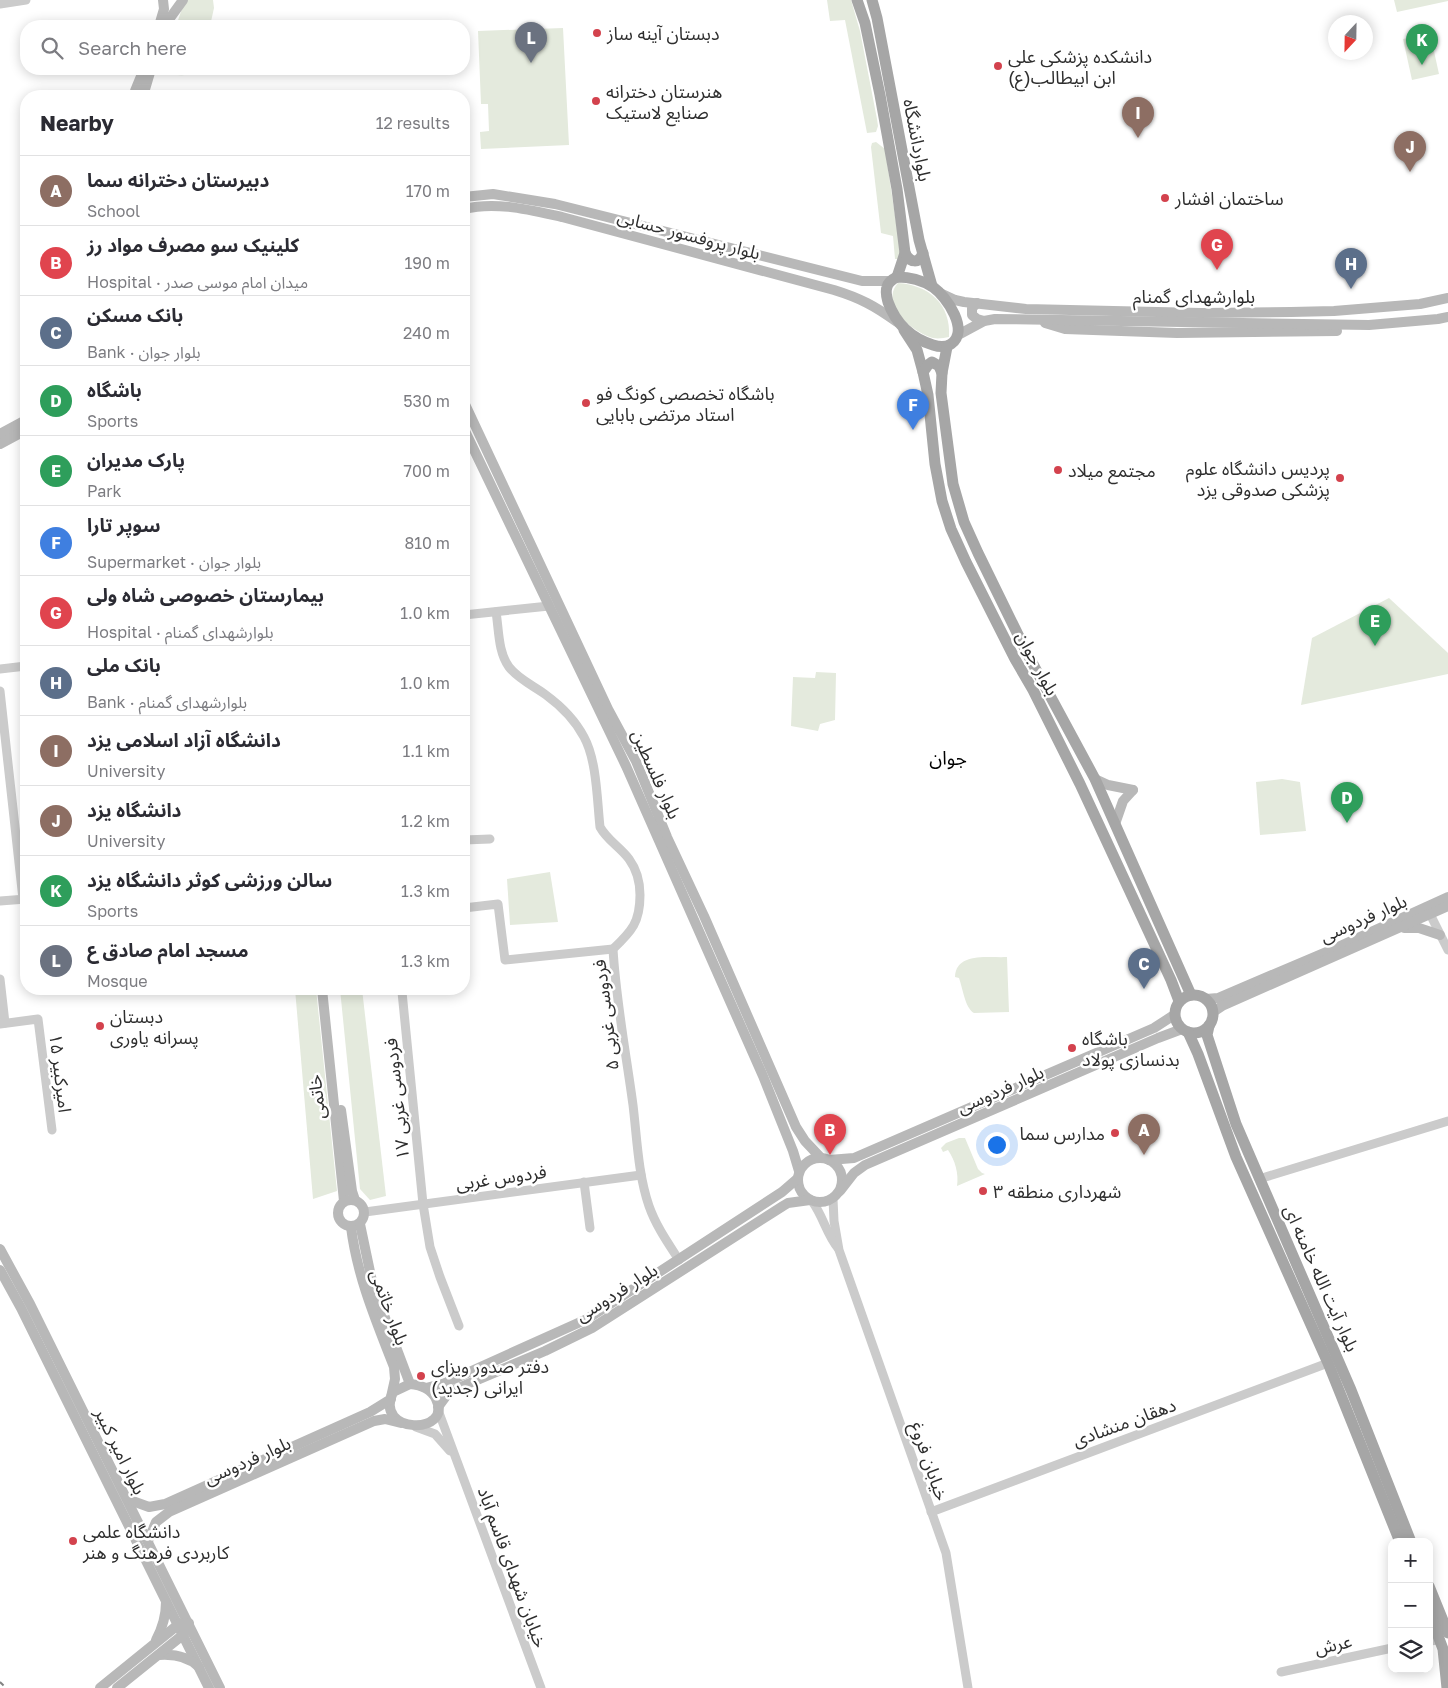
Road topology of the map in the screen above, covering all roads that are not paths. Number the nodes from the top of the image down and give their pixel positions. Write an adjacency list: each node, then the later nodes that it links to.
1 (26, 0): 7 (street)
2 (163, 0): 8 (main road)
3 (173, 0): 4 (main road)
4 (182, 0): 9 (main road)
5 (857, 0): 16 (main road, بلواردانشگاه)
6 (872, 0): 17 (main road, بلواردانشگاه)
7 (0, 4)
8 (161, 20)
9 (169, 20)
10 (142, 75): 12 (main road)
11 (149, 75): 13 (main road)
12 (136, 90)
13 (145, 90)
14 (470, 196): 19 (main road, بلوار پروفسور حسابی)
15 (470, 209): 21 (main road, بلوار پروفسور حسابی)
16 (905, 253): 17 (main road); 18 (main road, بلواردانشگاه)
17 (923, 253): 20 (main road, بلواردانشگاه)
18 (894, 279): 19 (main road, بلوار پروفسور حسابی); 20 (main road); 26 (main road)
19 (862, 281): 21 (main road)
20 (936, 290): 23 (main road, بلوارشهدای گمنام); 27 (main road)
21 (860, 298): 26 (main road, بلوار پروفسور حسابی)
22 (1448, 298): 23 (main road, بلوارشهدای گمنام)
23 (977, 303): 25 (main road)
24 (1448, 317): 25 (main road, بلوارشهدای گمنام)
25 (984, 321): 27 (main road, بلوارشهدای گمنام)
26 (901, 326): 28 (main road); 29 (main road, بلوار جوان)
27 (958, 335): 28 (main road)
28 (947, 347): 30 (main road, بلوار جوان)
29 (923, 372): 30 (main road); 46 (main road, بلوار جوان)
30 (942, 373): 44 (main road, بلوار جوان)
31 (470, 415): 43 (main road, بلوار فلسطین)
32 (20, 423): 34 (main road)
33 (20, 433): 36 (main road)
34 (0, 434)
35 (470, 442): 37 (main road, بلوار فلسطین)
36 (0, 444)
37 (548, 606): 38 (street); 43 (main road, بلوار فلسطین)
38 (496, 612): 39 (street); 59 (street, فردوسی غربی ۵)
39 (470, 615)
40 (20, 667): 41 (street)
41 (0, 669)
42 (0, 691): 50 (street)
43 (631, 764): 79 (main road, بلوار فلسطین); 80 (main road, بلوار فلسطین)
44 (1095, 779): 45 (main road, بلوار جوان); 47 (main road)
45 (1104, 797): 46 (main road); 47 (main road, بلوار جوان)
46 (1090, 805): 63 (main road, بلوار جوان)
47 (1115, 824): 62 (main road, بلوار جوان)
48 (490, 838): 49 (street)
49 (470, 840)
50 (20, 864)
51 (1448, 897): 56 (main road, بلوار فردوسی)
52 (20, 899): 53 (street)
53 (0, 901)
54 (1448, 906): 56 (main road, بلوار فردوسی)
55 (470, 907): 59 (street)
56 (1428, 911): 57 (main road, بلوار فردوسی); 58 (street); 68 (main road, بلوار فردوسی)
57 (1396, 930): 58 (main road); 70 (main road, بلوار فردوسی)
58 (1440, 935): 60 (street)
59 (613, 949): 84 (street, فردوسی غربی ۵)
60 (1448, 950)
61 (0, 979): 72 (street)
62 (1186, 984): 63 (main road); 67 (main road, بلوار جوان)
63 (1175, 990): 69 (main road, بلوار جوان)
64 (323, 995): 90 (main road, خاتمی)
65 (329, 995): 90 (main road, خاتمی)
66 (402, 995): 92 (street, فردوسی غربی ۱۷)
67 (1192, 995): 68 (main road); 69 (main road)
68 (1206, 999): 70 (main road)
69 (1179, 1001): 71 (main road)
70 (1213, 1012): 73 (main road)
71 (1174, 1015): 74 (main road); 82 (main road, بلوار فردوسی)
72 (3, 1023): 78 (street, امیرکبیر ۱۵)
73 (1209, 1026): 74 (main road); 75 (main road, بلوار آیت الله خامنه ای)
74 (1185, 1031): 76 (main road, بلوار آیت الله خامنه ای); 83 (main road, بلوار فردوسی)
75 (1213, 1052): 76 (main road); 86 (main road, بلوار آیت الله خامنه ای)
76 (1198, 1054): 102 (main road, بلوار آیت الله خامنه ای)
77 (1448, 1121): 86 (street)
78 (52, 1130)
79 (805, 1141): 80 (main road); 81 (main road, بلوار فلسطین)
80 (794, 1151): 85 (main road, بلوار فلسطین)
81 (825, 1159): 82 (main road, بلوار فردوسی); 85 (main road); 89 (main road)
82 (848, 1159): 83 (main road)
83 (854, 1173): 89 (main road, بلوار فردوسی)
84 (641, 1175): 87 (street, فردوس غربی); 99 (street, فردوسی غربی ۵)
85 (798, 1175): 88 (main road, بلوار فردوسی); 91 (main road)
86 (1259, 1179): 114 (main road, بلوار آیت الله خامنه ای)
87 (584, 1182): 92 (street, فردوس غربی); 96 (street)
88 (777, 1195): 93 (main road); 99 (main road, بلوار فردوسی)
89 (836, 1195): 91 (main road); 98 (street, خیابان فروغ)
90 (350, 1201): 94 (main road); 95 (main road)
91 (811, 1201): 93 (main road, بلوار فردوسی); 98 (street, خیابان فروغ)
92 (423, 1204): 94 (street, فردوس غربی); 101 (street, فردوسی غربی ۱۷)
93 (783, 1206): 107 (main road, بلوار فردوسی)
94 (364, 1212): 95 (main road)
95 (355, 1225): 103 (main road, بلوار خاتمی); 106 (main road, بلوار خاتمی)
96 (590, 1228)
97 (0, 1249): 105 (main road, بلوار امیر کبیر)
98 (840, 1250): 112 (street, خیابان فروغ)
99 (679, 1260): 104 (main road, بلوار فردوسی)
100 (0, 1270): 105 (main road, بلوار امیر کبیر)
101 (460, 1326)
102 (1328, 1363): 112 (street, دهقان منشادی); 113 (main road, بلوار آیت الله خامنه ای)
103 (410, 1384): 104 (main road); 106 (main road)
104 (426, 1388): 107 (main road)
105 (70, 1395): 111 (main road, بلوار امیر کبیر); 116 (main road, بلوار امیر کبیر)
106 (391, 1398): 108 (main road); 111 (main road, بلوار فردوسی)
107 (438, 1409): 109 (main road); 110 (street, خیابان شهدای قاسم آباد)
108 (401, 1422): 109 (main road); 115 (main road, بلوار فردوسی)
109 (416, 1427): 110 (street)
110 (455, 1457): 131 (street, خیابان شهدای قاسم آباد)
111 (127, 1499): 115 (main road, بلوار امیر کبیر)
112 (931, 1512): 132 (street, خیابان فروغ)
113 (1398, 1538)
114 (1409, 1538)
115 (148, 1542): 119 (main road, بلوار امیر کبیر)
116 (166, 1598): 119 (main road, بلوار امیر کبیر); 122 (main road)
117 (1433, 1607): 121 (main road)
118 (1433, 1622): 121 (main road)
119 (184, 1623): 120 (main road); 122 (main road); 125 (main road, بلوار امیر کبیر)
120 (184, 1634): 124 (main road); 125 (main road)
121 (1439, 1638): 133 (main road)
122 (153, 1645): 127 (main road)
123 (1388, 1649): 126 (street, عرش)
124 (159, 1654): 125 (main road); 128 (main road)
125 (206, 1670): 129 (main road); 130 (main road)
126 (1281, 1672)
127 (100, 1688)
128 (117, 1688)
129 (209, 1688)
130 (220, 1688)
131 (541, 1688)
132 (968, 1688)
133 (1447, 1688)

